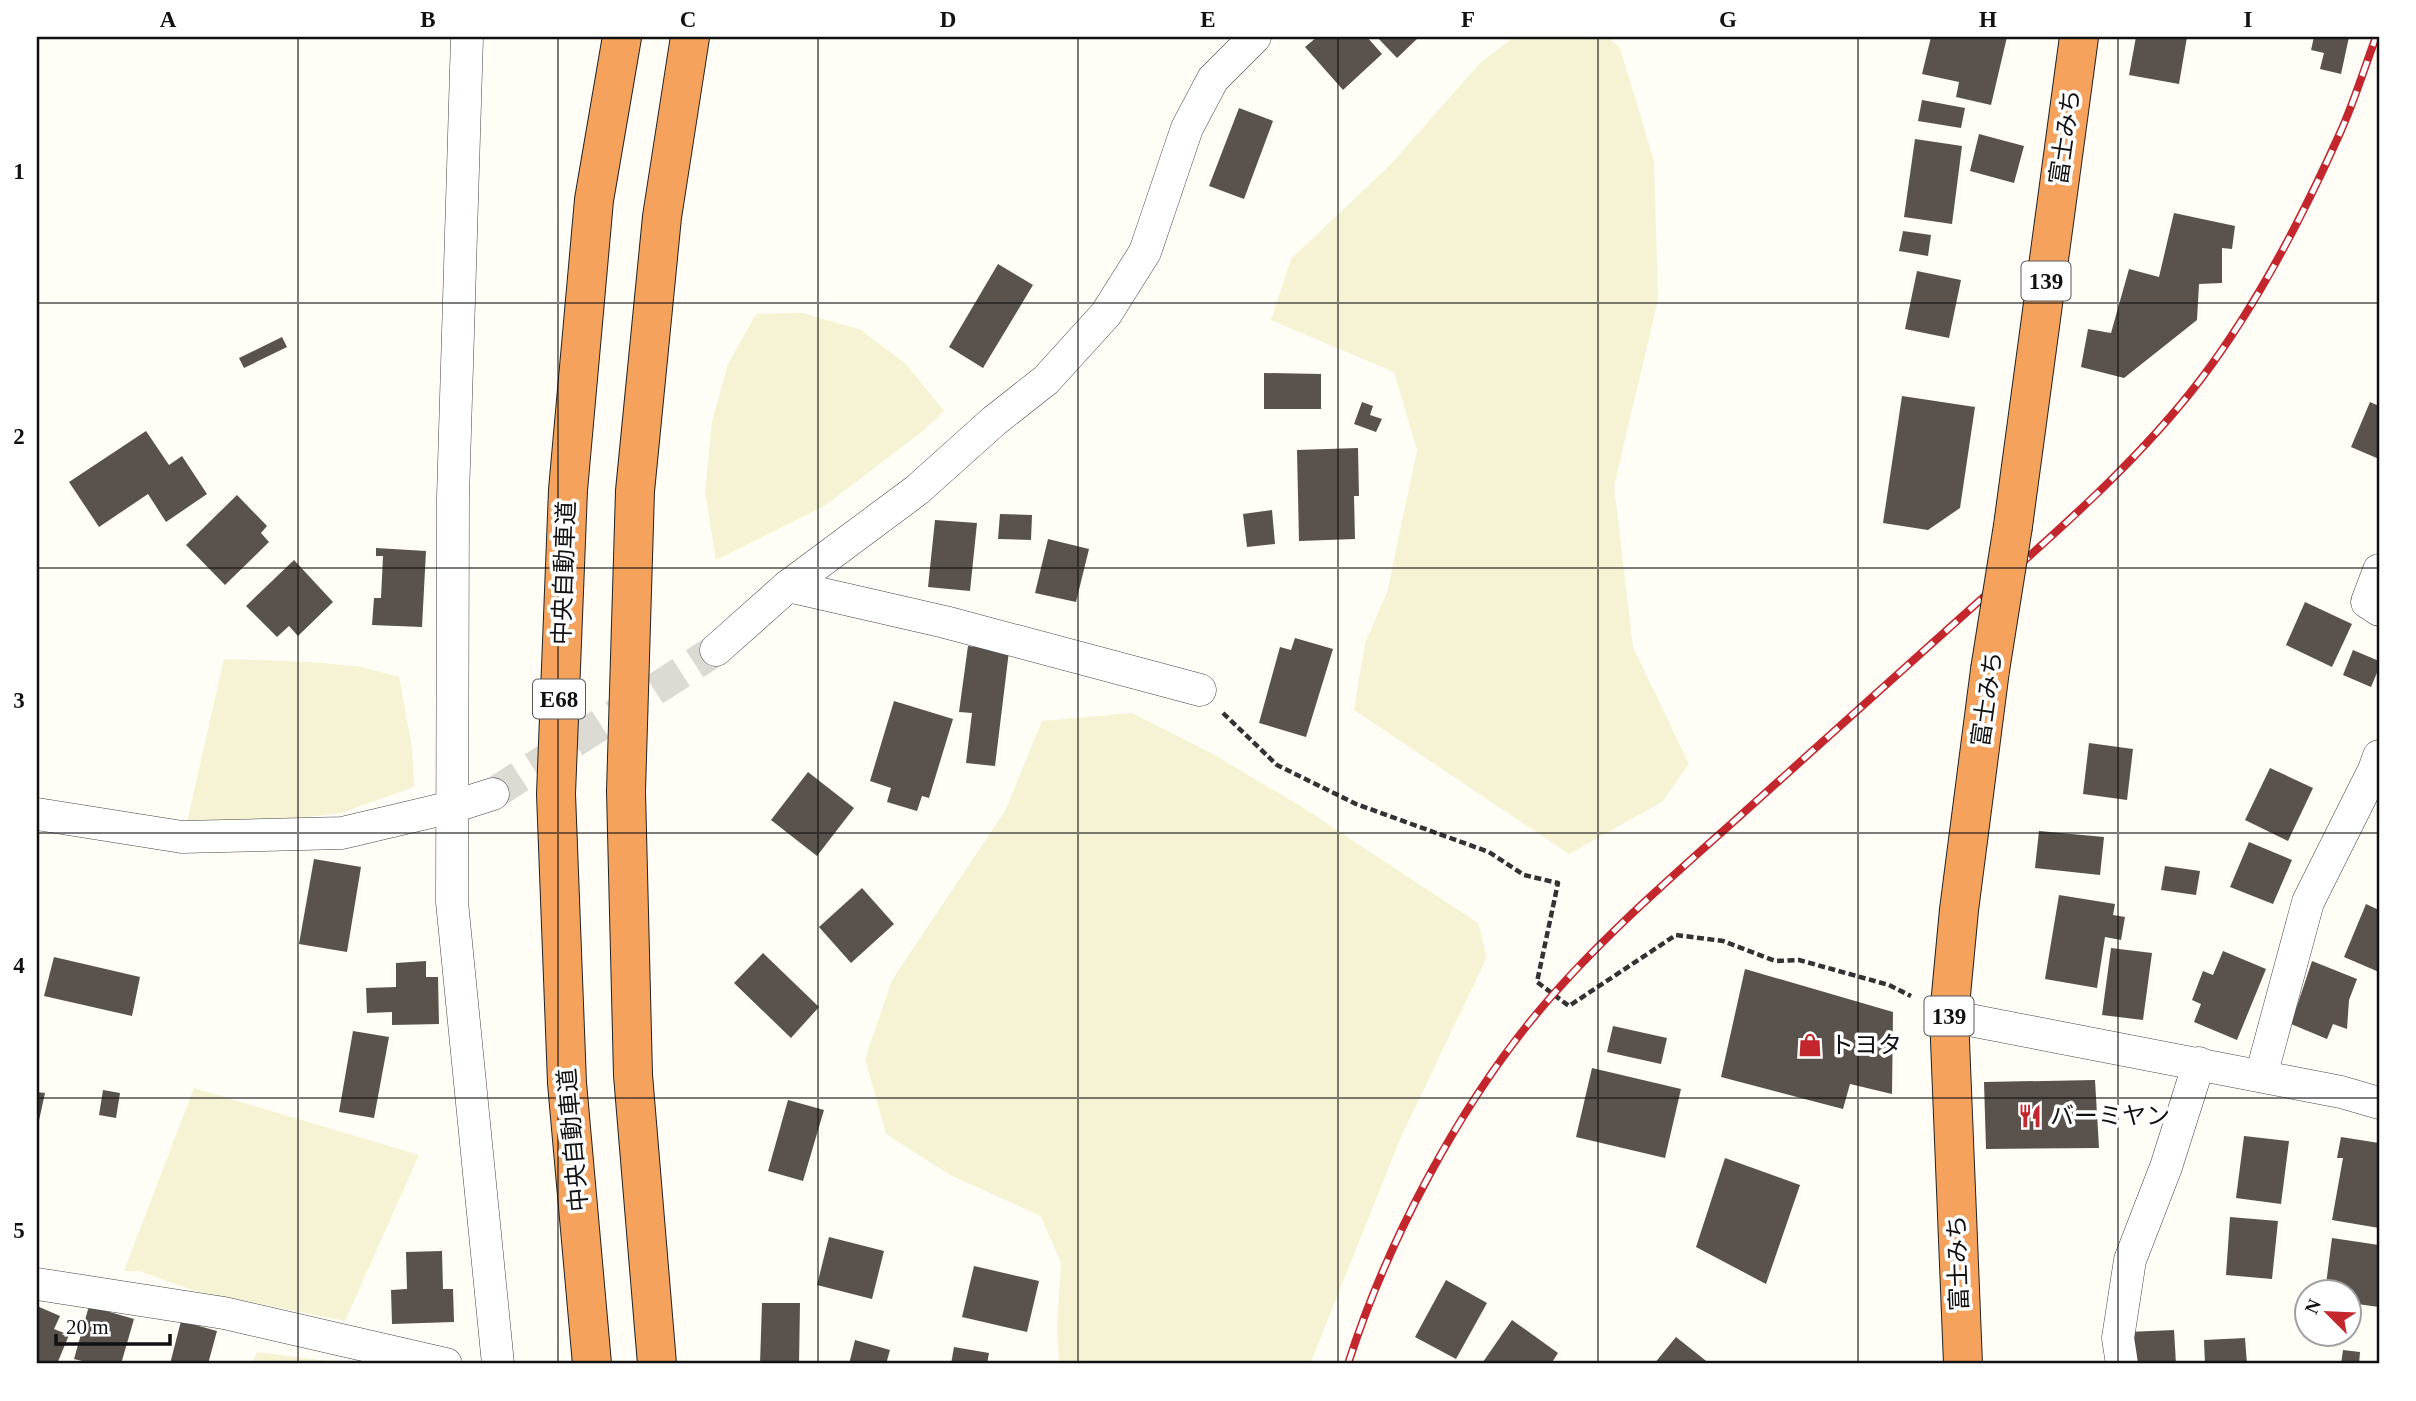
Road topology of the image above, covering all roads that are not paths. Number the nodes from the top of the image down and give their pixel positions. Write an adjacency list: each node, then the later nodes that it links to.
1 (467, 37): 13 (street)
2 (622, 37): 22 (highway, 中央自動車道 / E68)
3 (690, 37): 23 (highway)
4 (1255, 37): 7 (street)
5 (2079, 37): 15 (highway, 富士みち / 139, bridge)
6 (2379, 570): 8 (street)
7 (788, 586): 9 (street); 10 (street)
8 (2379, 610)
9 (716, 650)
10 (1200, 690)
11 (2379, 757): 17 (street)
12 (493, 794): 13 (street)
13 (452, 807): 14 (street); 21 (street)
14 (37, 814)
15 (1949, 1016): 16 (street); 24 (highway, 富士みち / 139)
16 (2199, 1063): 17 (street); 25 (street)
17 (2261, 1076): 18 (street)
18 (2379, 1103)
19 (37, 1284): 20 (street)
20 (446, 1364)
21 (498, 1364)
22 (592, 1364)
23 (657, 1364)
24 (1963, 1364)
25 (2122, 1364)

